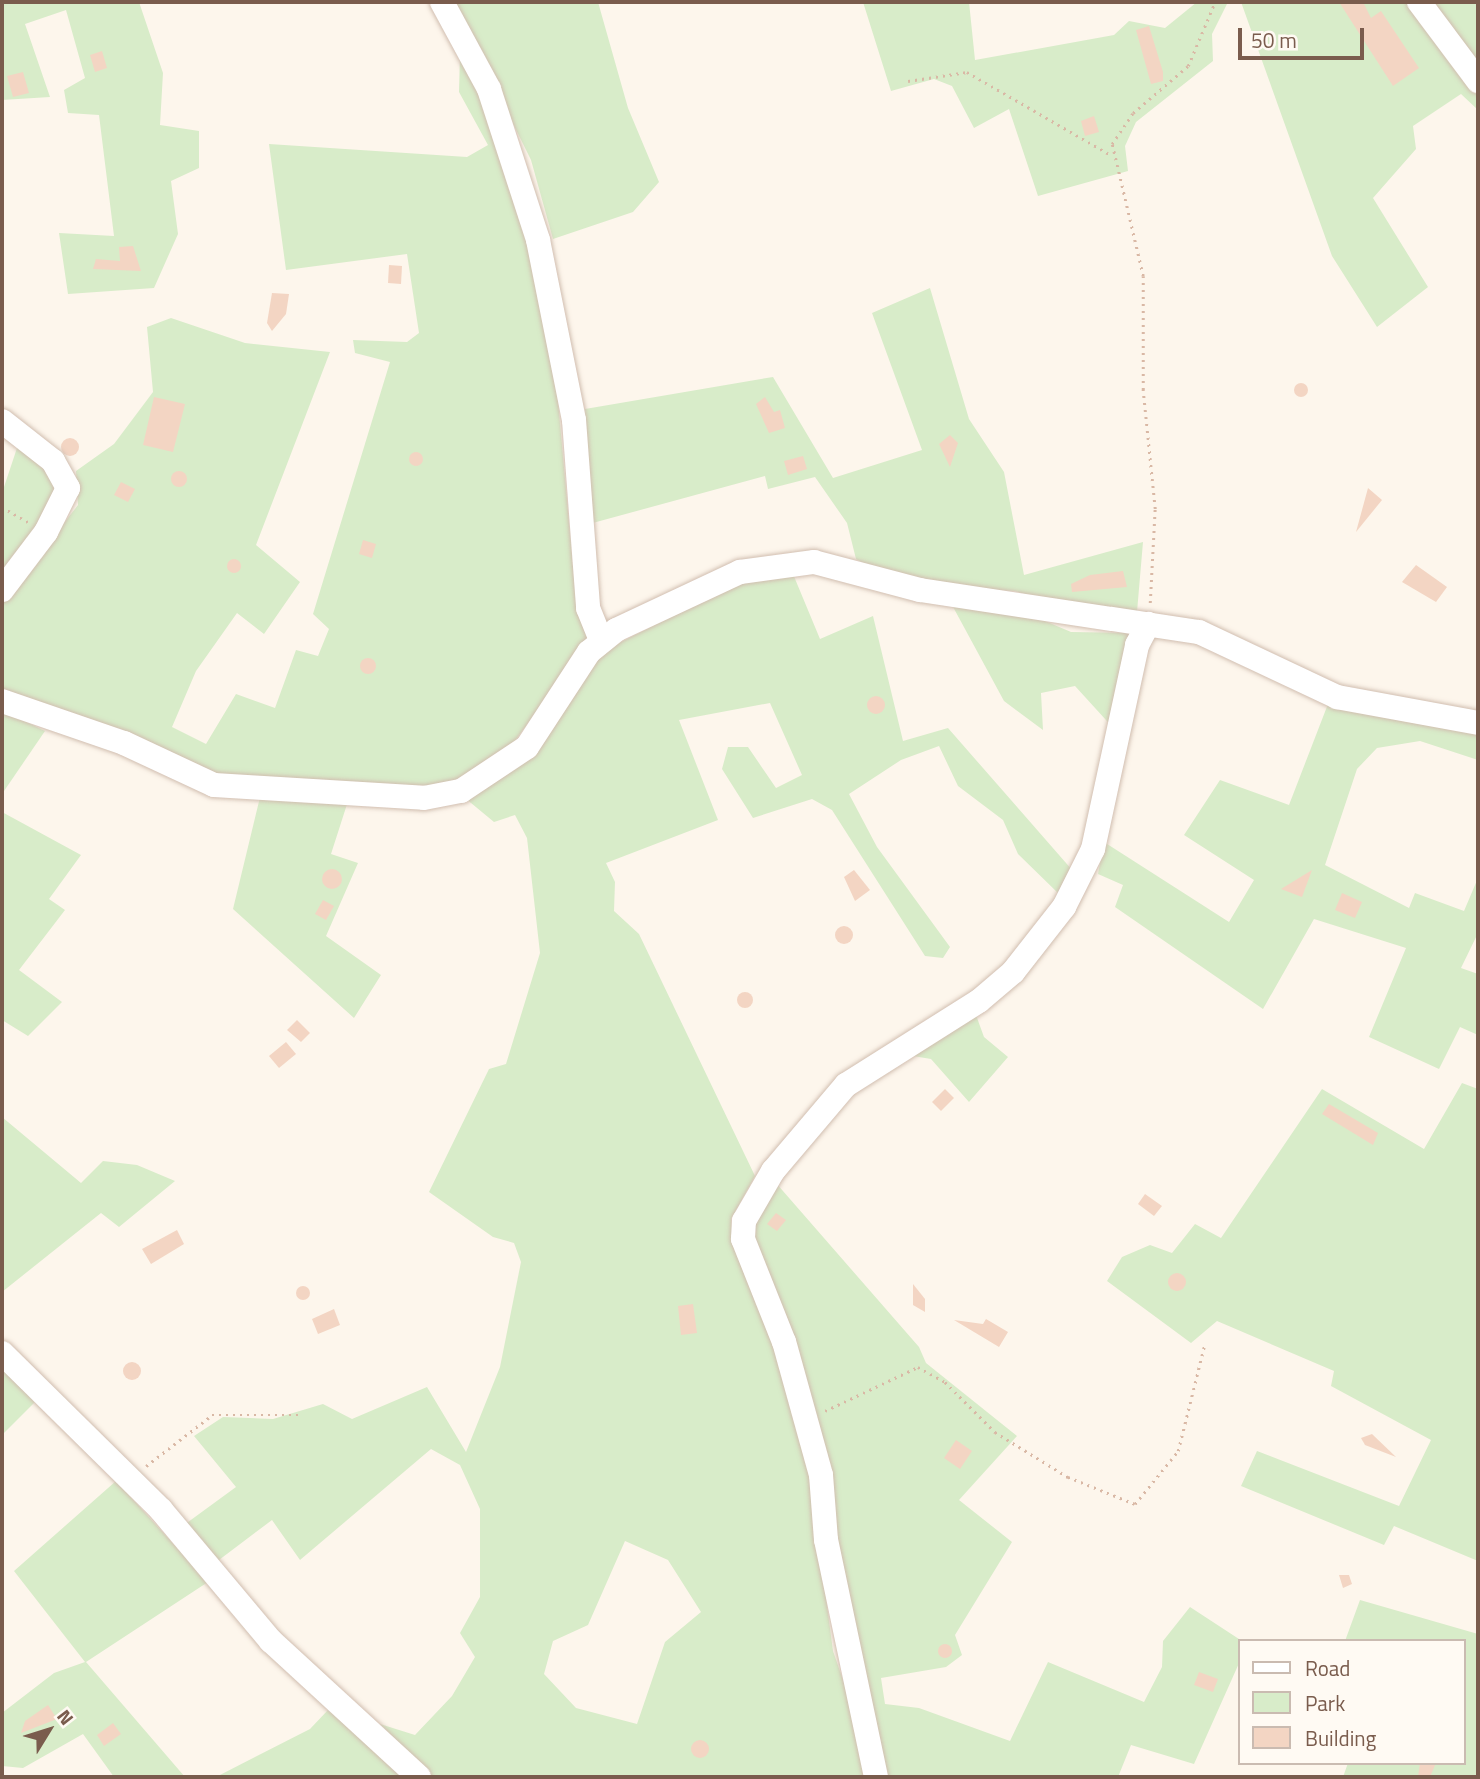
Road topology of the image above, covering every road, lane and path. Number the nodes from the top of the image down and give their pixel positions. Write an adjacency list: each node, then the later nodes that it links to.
1 (442, 2): 12 (street)
2 (1215, 2): 6 (path)
3 (1419, 2): 5 (street)
4 (908, 81): 6 (path)
5 (1478, 81)
6 (1111, 155): 11 (path)
7 (2, 421): 9 (street)
8 (2, 507): 9 (path)
9 (47, 532): 10 (street)
10 (2, 590)
11 (1148, 624): 12 (street); 14 (street); 18 (street)
12 (601, 640): 13 (street)
13 (2, 701)
14 (1478, 723)
15 (1205, 1343): 18 (path)
16 (2, 1353): 19 (street)
17 (301, 1415): 19 (path)
18 (802, 1416): 21 (street)
19 (131, 1479): 20 (street)
20 (419, 1777)
21 (876, 1777)

